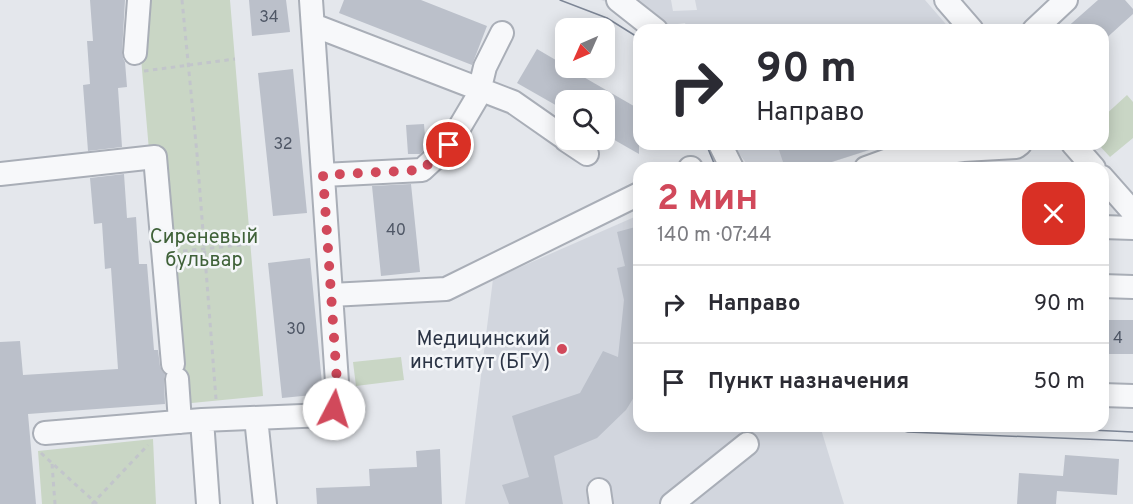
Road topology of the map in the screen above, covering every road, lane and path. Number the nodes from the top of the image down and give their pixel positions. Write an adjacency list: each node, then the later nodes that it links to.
1 (139, 0): 13 (street)
2 (183, 0): 14 (path)
3 (311, 0): 10 (street)
4 (618, 0): 7 (street)
5 (946, 0): 8 (street)
6 (1066, 0): 9 (street)
7 (648, 24)
8 (967, 24)
9 (1040, 24)
10 (312, 25): 15 (street); 24 (street)
11 (502, 33): 15 (street)
12 (235, 60): 14 (path)
13 (139, 62): 14 (path)
14 (189, 65): 30 (path)
15 (480, 89): 16 (street); 24 (street)
16 (555, 131)
17 (581, 150): 20 (street)
18 (963, 150): 21 (street)
19 (1078, 150): 22 (street)
20 (587, 154)
21 (882, 162)
22 (1089, 162)
23 (0, 174): 31 (street)
24 (323, 175): 34 (street)
25 (1109, 186): 27 (street)
26 (633, 197): 34 (street)
27 (1132, 214): 28 (street)
28 (1109, 224)
29 (250, 244): 30 (path)
30 (204, 249): 31 (path); 37 (path)
31 (163, 254): 39 (street)
32 (1109, 286): 33 (street)
33 (1133, 287)
34 (331, 295): 38 (street)
35 (1109, 395): 36 (street)
36 (1133, 396)
37 (216, 401)
38 (256, 418): 39 (street); 47 (street)
39 (191, 421): 41 (street); 46 (street)
40 (153, 439): 44 (path)
41 (41, 442): 43 (path)
42 (747, 444): 48 (street)
43 (52, 463): 44 (path); 45 (path)
44 (94, 503)
45 (55, 504)
46 (208, 504)
47 (265, 504)
48 (672, 504)

